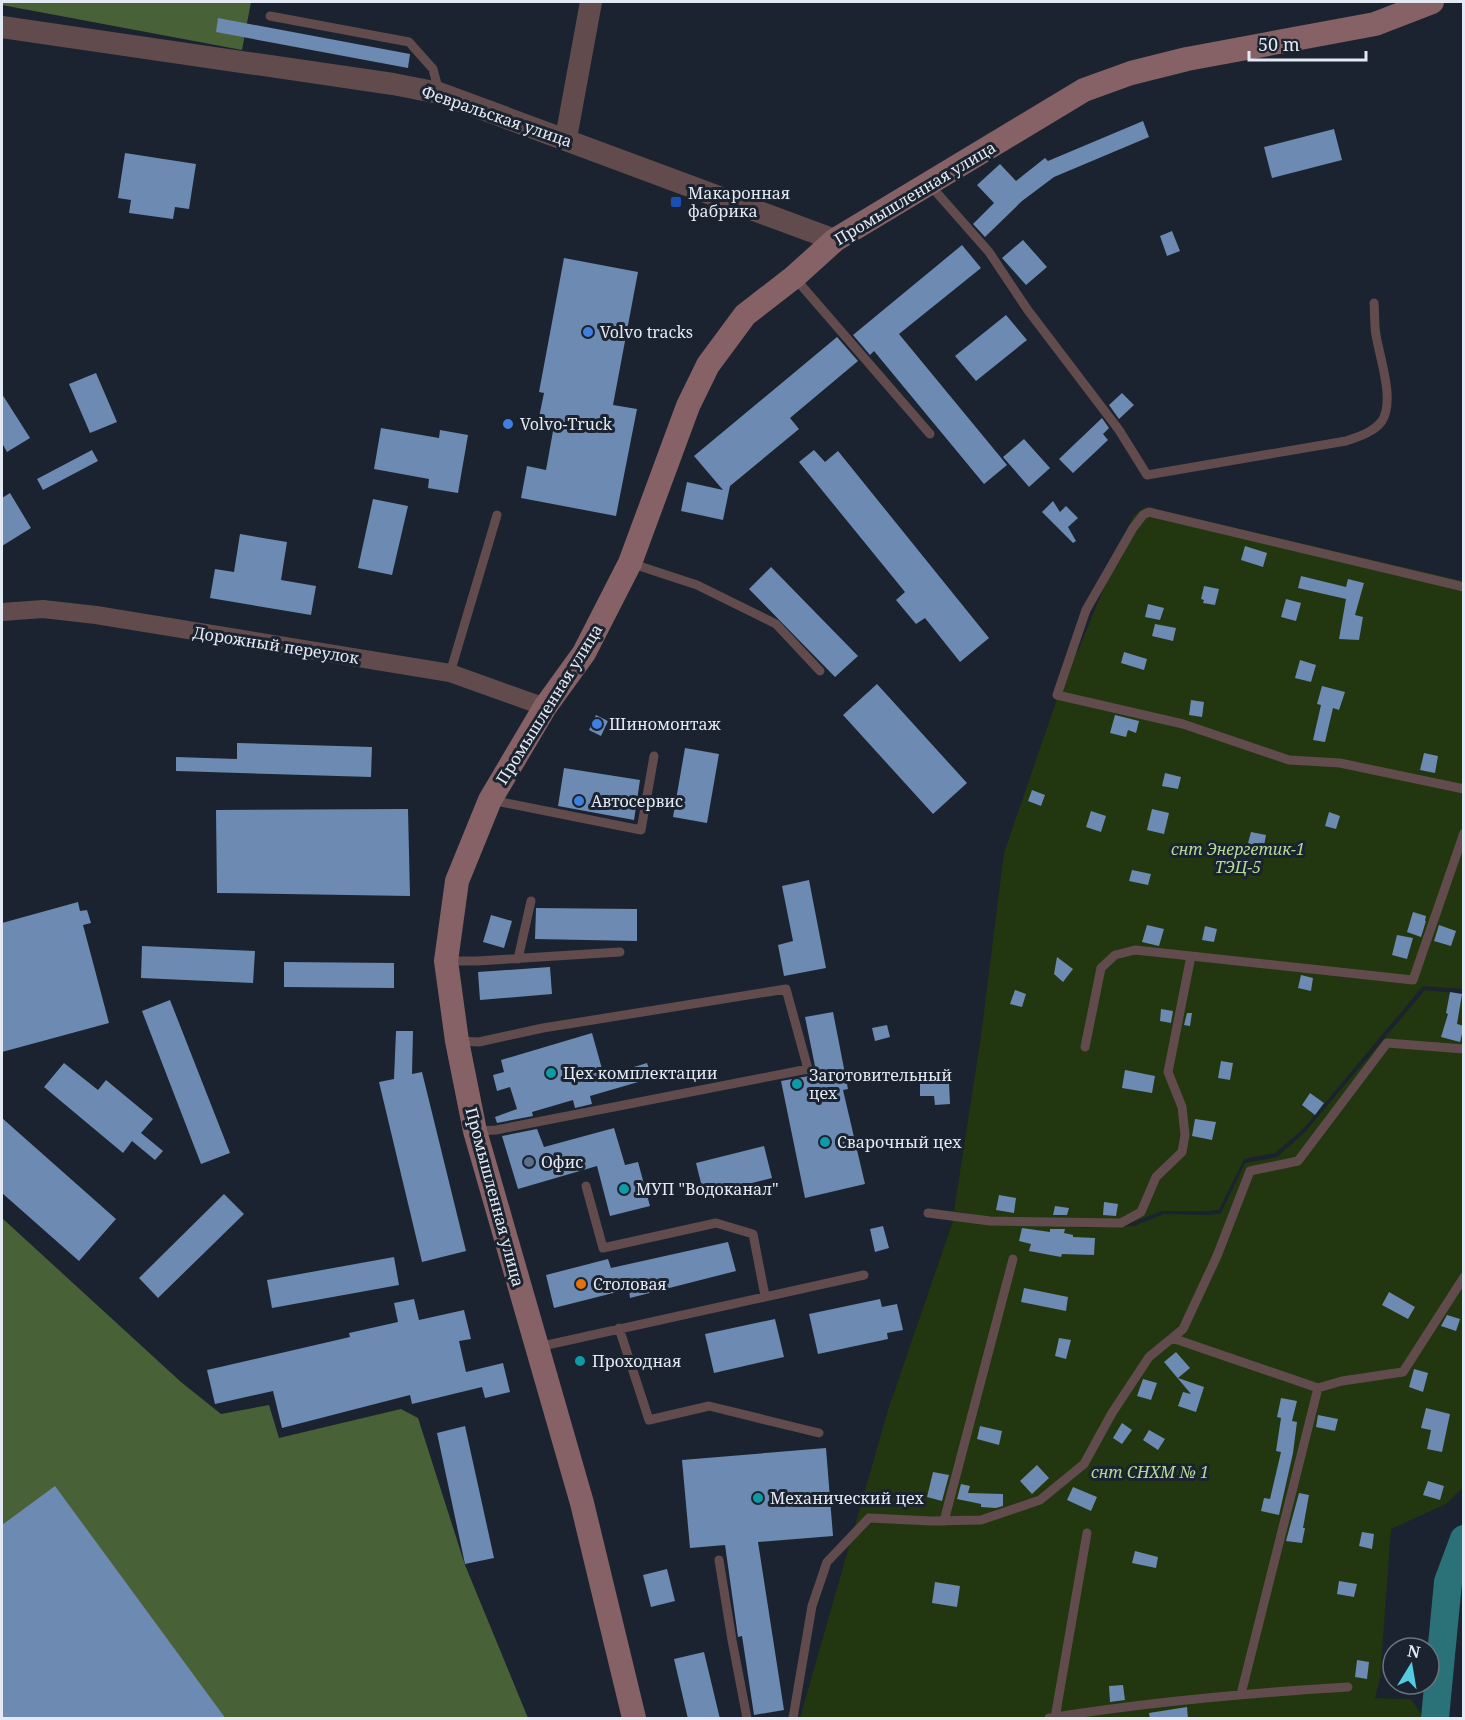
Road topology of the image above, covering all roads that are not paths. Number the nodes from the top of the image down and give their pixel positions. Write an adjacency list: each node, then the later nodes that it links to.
1 (591, 2): 6 (street)
2 (1432, 2): 7 (main road, Промышленная улица)
3 (270, 16): 5 (lane)
4 (2, 27): 5 (street, Февральская улица)
5 (439, 93): 6 (street, Февральская улица)
6 (566, 138): 8 (street, Февральская улица)
7 (929, 184): 8 (main road, Промышленная улица); 10 (lane)
8 (835, 240): 9 (main road, Промышленная улица)
9 (794, 277): 11 (lane); 13 (main road, Промышленная улица)
10 (1374, 303)
11 (930, 434)
12 (497, 515): 17 (lane)
13 (630, 563): 16 (lane); 18 (main road, Промышленная улица)
14 (1464, 587): 20 (lane)
15 (2, 612): 17 (street, Дорожный переулок)
16 (820, 671)
17 (450, 673): 18 (street, Дорожный переулок)
18 (545, 707): 21 (main road, Промышленная улица)
19 (654, 756): 21 (lane)
20 (1464, 789)
21 (490, 800): 27 (main road, Промышленная улица)
22 (1464, 833): 25 (lane)
23 (531, 901): 26 (lane)
24 (620, 952): 26 (lane)
25 (1191, 956): 29 (lane); 33 (lane)
26 (518, 958): 27 (lane)
27 (446, 961): 28 (main road, Промышленная улица)
28 (457, 1041): 31 (main road, Промышленная улица); 31 (lane)
29 (1085, 1047)
30 (1464, 1049): 39 (lane)
31 (475, 1131): 40 (main road, Промышленная улица)
32 (586, 1186): 37 (lane)
33 (928, 1213)
34 (1013, 1259): 43 (lane)
35 (864, 1275): 37 (lane)
36 (1464, 1277): 41 (lane)
37 (765, 1296): 38 (lane)
38 (619, 1328): 40 (lane); 42 (lane)
39 (1172, 1338): 41 (lane); 43 (lane)
40 (537, 1347): 49 (main road, Промышленная улица)
41 (1318, 1388): 47 (lane)
42 (819, 1433)
43 (944, 1521): 51 (lane)
44 (1086, 1533): 48 (lane)
45 (719, 1560): 50 (lane)
46 (1348, 1687): 47 (lane)
47 (1241, 1694): 48 (lane)
48 (1052, 1718)
49 (634, 1719)
50 (747, 1719)
51 (793, 1719)

